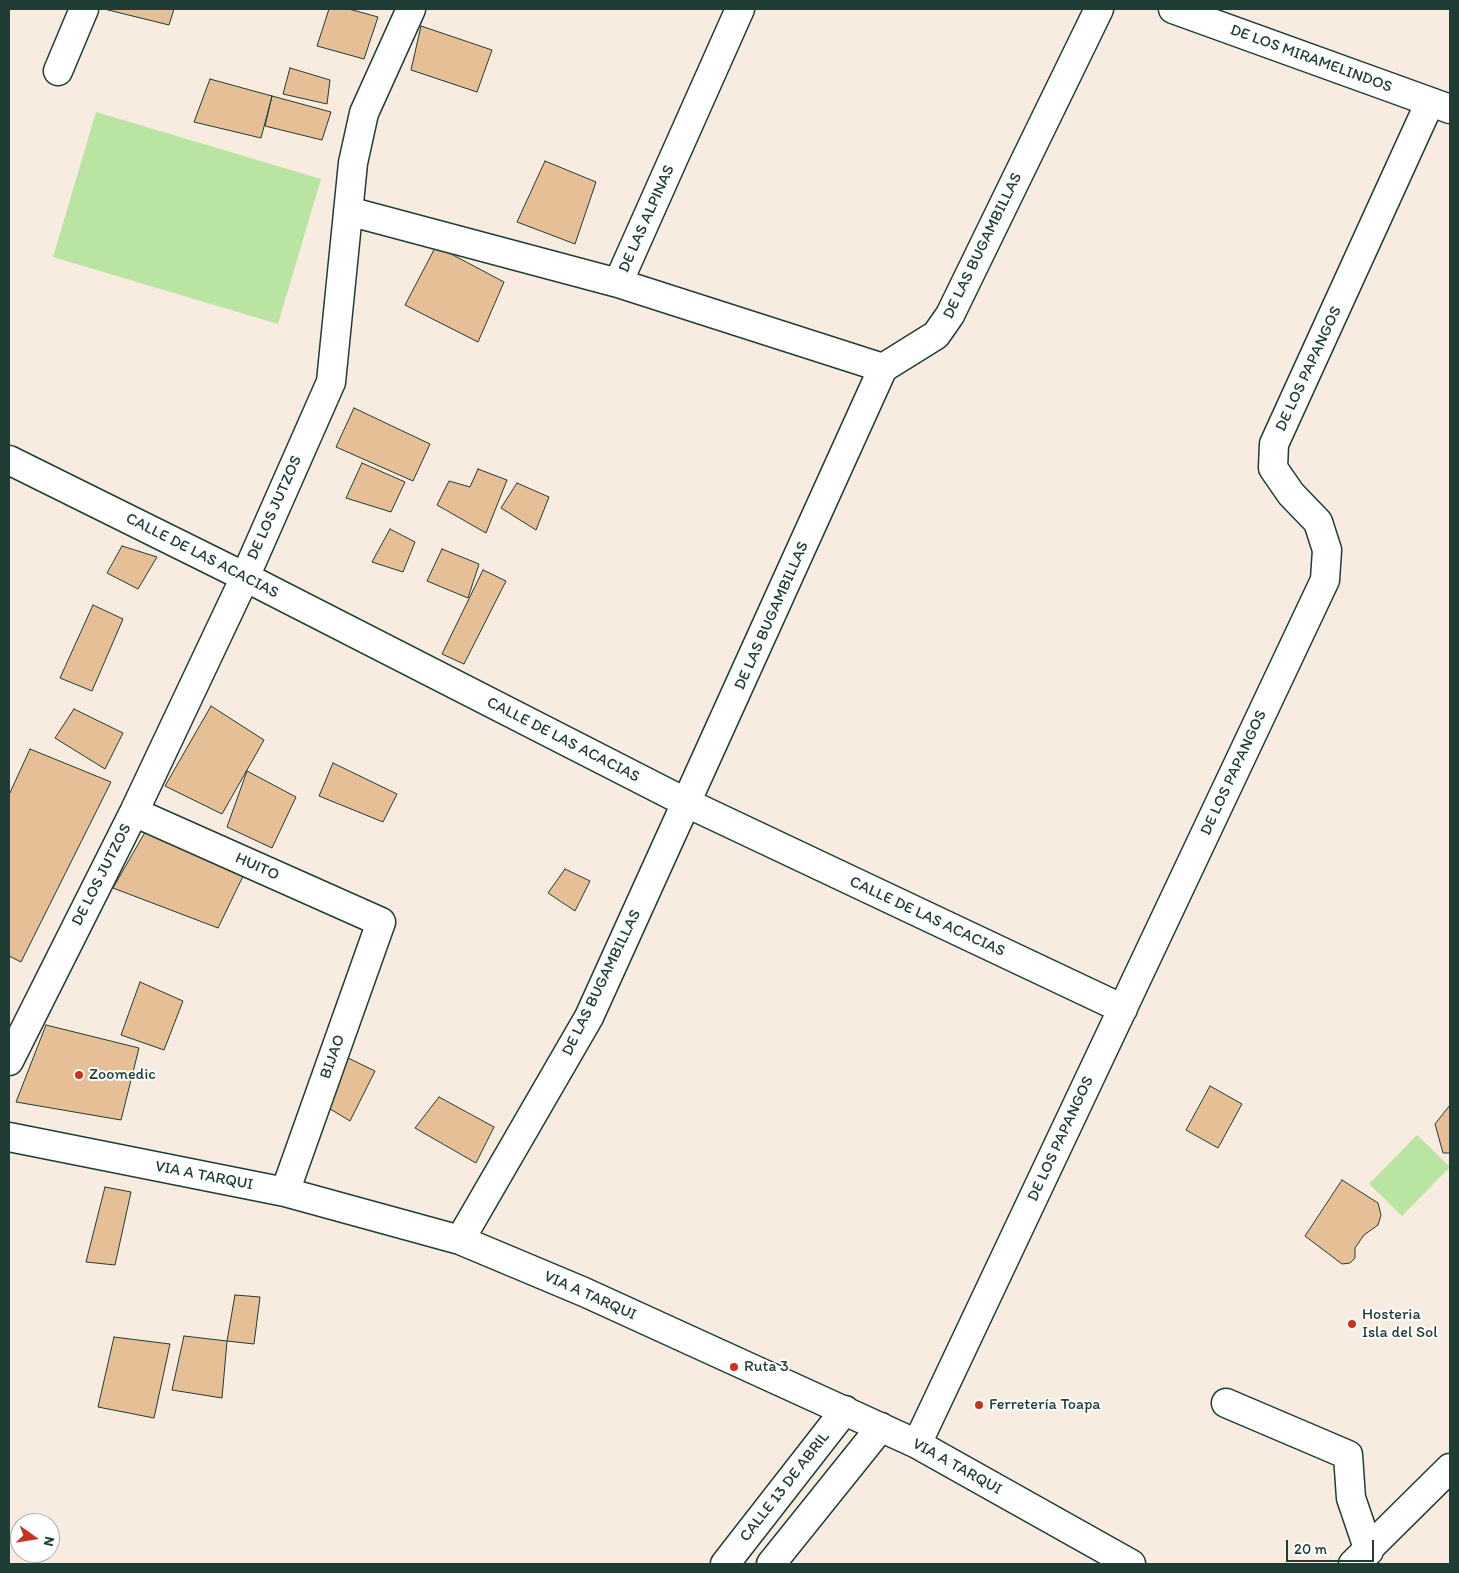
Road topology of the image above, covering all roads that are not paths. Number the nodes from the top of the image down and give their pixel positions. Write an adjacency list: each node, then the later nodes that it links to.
1 (84, 9): 6 (street)
2 (411, 9): 8 (street, DE LOS JUTZOS)
3 (740, 9): 9 (street, DE LAS ALPINAS)
4 (1099, 9): 10 (street, DE LAS BUGAMBILLAS)
5 (1172, 9): 7 (street, DE LOS MIRAMELINDOS)
6 (58, 71)
7 (1440, 106): 16 (street, DE LOS PAPANGOS)
8 (348, 211): 9 (street, DE LAS ALPINAS); 12 (street, DE LOS JUTZOS)
9 (618, 283): 10 (street)
10 (883, 368): 13 (street, DE LAS BUGAMBILLAS)
11 (9, 460): 12 (street, CALLE DE LAS ACACIAS)
12 (245, 577): 13 (street, CALLE DE LAS ACACIAS); 14 (street, DE LOS JUTZOS)
13 (687, 804): 16 (street, CALLE DE LAS ACACIAS); 20 (street, DE LAS BUGAMBILLAS)
14 (134, 812): 15 (street, HUITO); 17 (street, DE LOS JUTZOS)
15 (381, 922): 19 (street, BIJAO)
16 (1123, 1008): 24 (street, DE LOS PAPANGOS)
17 (9, 1061)
18 (9, 1137): 19 (street, VIA A TARQUI)
19 (285, 1192): 20 (street, VIA A TARQUI)
20 (460, 1240): 22 (street, VIA A TARQUI)
21 (1226, 1402): 26 (street)
22 (845, 1410): 23 (street, VIA A TARQUI); 27 (street, CALLE 13 DE ABRIL)
23 (881, 1427): 24 (street, VIA A TARQUI); 28 (street)
24 (917, 1444): 29 (street, VIA A TARQUI)
25 (1450, 1468): 26 (street)
26 (1361, 1558)
27 (724, 1564)
28 (771, 1564)
29 (1131, 1564)

